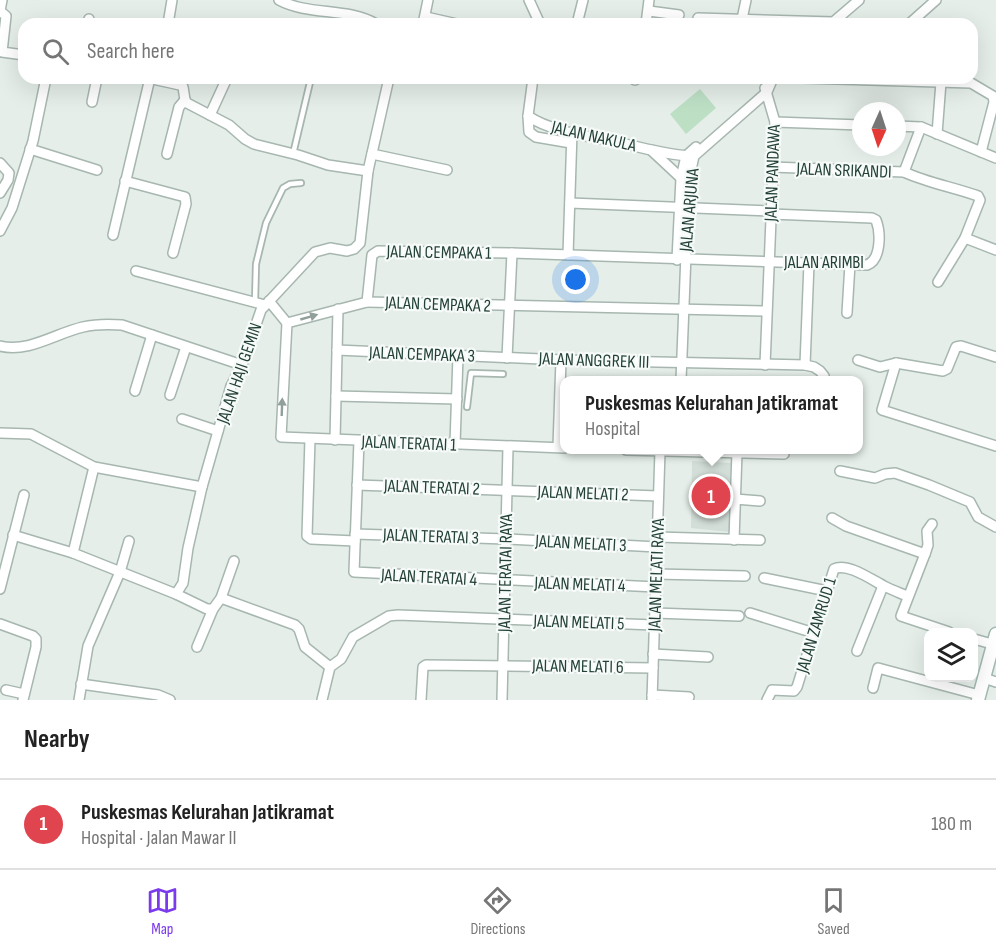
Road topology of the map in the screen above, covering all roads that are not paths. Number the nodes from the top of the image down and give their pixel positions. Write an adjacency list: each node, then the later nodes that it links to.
1 (2, 0): 22 (street)
2 (172, 0): 13 (street)
3 (279, 0): 14 (street)
4 (428, 0): 15 (street)
5 (529, 0): 16 (street)
6 (583, 0): 17 (street)
7 (649, 0): 11 (street)
8 (746, 0): 19 (street)
9 (859, 0): 20 (street)
10 (936, 0): 21 (street)
11 (648, 11): 12 (street); 18 (street)
12 (679, 15)
13 (169, 18)
14 (357, 18)
15 (424, 18)
16 (537, 18)
17 (578, 18)
18 (647, 18)
19 (742, 18)
20 (838, 18)
21 (916, 18)
22 (18, 55)
23 (45, 84): 46 (street)
24 (96, 84): 36 (street)
25 (148, 84): 61 (street)
26 (176, 84): 35 (street)
27 (224, 84): 37 (street)
28 (310, 84): 50 (lane)
29 (388, 84): 51 (street, JALAN HAJI GEMIN)
30 (532, 84): 38 (street)
31 (770, 84): 34 (street, JALAN ARJUNA)
32 (941, 84): 44 (street)
33 (973, 84): 48 (street)
34 (766, 89): 39 (street, JALAN PANDAWA); 52 (street, JALAN ARJUNA)
35 (185, 100): 37 (street); 49 (street)
36 (92, 102)
37 (210, 115): 50 (street)
38 (528, 116): 43 (street, JALAN NAKULA); 45 (street, JALAN NAKULA)
39 (775, 122): 40 (street); 55 (street, JALAN PANDAWA)
40 (852, 125)
41 (906, 126): 42 (street)
42 (921, 127): 44 (street); 59 (street, JALAN SRIKANDI)
43 (572, 132): 45 (street); 47 (street, JALAN NAKULA)
44 (938, 134): 48 (street)
45 (571, 143): 64 (street)
46 (30, 149): 56 (street); 67 (street)
47 (651, 150): 52 (street, JALAN NAKULA); 60 (street, JALAN NAKULA)
48 (981, 152): 53 (street)
49 (167, 154)
50 (293, 154): 58 (street)
51 (372, 154): 57 (street); 58 (street, JALAN HAJI GEMIN)
52 (690, 156): 60 (street, JALAN ARJUNA)
53 (996, 158)
54 (0, 163): 63 (street)
55 (772, 167): 59 (street, JALAN SRIKANDI); 66 (street, JALAN PANDAWA)
56 (97, 170)
57 (447, 170)
58 (368, 171): 82 (street, JALAN HAJI GEMIN)
59 (904, 172): 69 (street)
60 (685, 178): 65 (street, JALAN ARJUNA)
61 (125, 181): 68 (street); 71 (street)
62 (300, 183): 80 (lane)
63 (0, 193)
64 (570, 203): 65 (street); 73 (street)
65 (684, 208): 66 (street); 74 (street, JALAN ARJUNA)
66 (771, 213): 75 (street, JALAN PANDAWA); 77 (street, JALAN ARIMBI)
67 (0, 231)
68 (113, 235)
69 (965, 238): 70 (street); 79 (street)
70 (996, 250)
71 (173, 253)
72 (512, 253): 73 (street, JALAN ARIMBI); 81 (street, JALAN CEMPAKA 1); 83 (street)
73 (568, 255): 74 (street, JALAN ARIMBI)
74 (681, 260): 75 (street, JALAN ARIMBI); 85 (street, JALAN ARJUNA)
75 (769, 262): 76 (street, JALAN ARIMBI); 86 (street, JALAN PANDAWA)
76 (809, 263): 77 (street, JALAN ARIMBI); 102 (street)
77 (850, 264): 87 (street)
78 (136, 271): 80 (street)
79 (938, 282)
80 (255, 301): 82 (street)
81 (367, 302): 83 (street, JALAN CEMPAKA 2); 84 (street)
82 (267, 303): 88 (street); 101 (street, JALAN HAJI GEMIN)
83 (509, 306): 85 (street, JALAN CEMPAKA 2); 95 (street)
84 (338, 309): 88 (street, one-way to 84); 92 (street)
85 (683, 311): 86 (street, JALAN CEMPAKA 2); 98 (street, JALAN ARJUNA)
86 (766, 311): 100 (street, JALAN PANDAWA)
87 (847, 314)
88 (287, 324): 116 (street, JALAN TERATAI 1, one-way to 88)
89 (152, 335): 90 (street); 91 (street); 108 (street)
90 (0, 346)
91 (186, 347): 101 (street); 110 (street)
92 (337, 350): 93 (street, JALAN CEMPAKA 3); 111 (street)
93 (458, 356): 95 (street, JALAN CEMPAKA 3); 109 (street)
94 (996, 357): 99 (street)
95 (507, 358): 96 (street, JALAN ANGGREK III)
96 (561, 360): 98 (street, JALAN ANGGREK III); 104 (street)
97 (858, 360): 99 (street)
98 (682, 363): 100 (street, JALAN ANGGREK III); 105 (street, JALAN ARJUNA)
99 (896, 363): 120 (street)
100 (765, 364): 102 (street, JALAN ANGGREK III)
101 (242, 365): 114 (street, JALAN HAJI GEMIN)
102 (805, 365): 106 (street)
103 (503, 374): 107 (lane)
104 (561, 376)
105 (681, 376)
106 (824, 376)
107 (469, 389): 109 (lane); 112 (lane)
108 (135, 391)
109 (457, 394): 111 (street); 119 (street)
110 (170, 395)
111 (336, 396): 117 (street)
112 (467, 407)
113 (182, 419): 114 (street)
114 (218, 431): 128 (street, JALAN HAJI GEMIN)
115 (0, 433): 125 (street)
116 (310, 439): 117 (street, JALAN TERATAI 1); 139 (street, JALAN TERATAI 3)
117 (335, 440): 118 (street, JALAN TERATAI 1)
118 (359, 441): 119 (street, JALAN TERATAI 1); 127 (street)
119 (455, 444): 121 (street, JALAN TERATAI 1)
120 (996, 446)
121 (508, 447): 122 (street, JALAN TERATAI 1); 129 (street, JALAN TERATAI RAYA)
122 (560, 448)
123 (660, 454): 131 (street, JALAN MELATI RAYA)
124 (737, 454): 132 (street)
125 (94, 468): 128 (street); 145 (street)
126 (840, 471): 136 (street)
127 (357, 485): 129 (street, JALAN TERATAI 2); 139 (street)
128 (202, 487): 157 (street, JALAN HAJI GEMIN)
129 (507, 489): 131 (street, JALAN MELATI 2); 140 (street, JALAN TERATAI RAYA)
130 (24, 495): 137 (street)
131 (658, 496): 138 (street, JALAN MELATI RAYA)
132 (735, 499): 133 (street); 141 (street)
133 (760, 501)
134 (832, 518): 146 (street)
135 (932, 524): 146 (street)
136 (996, 527)
137 (13, 535): 145 (street); 155 (street)
138 (657, 537): 141 (street); 144 (street, JALAN MELATI RAYA)
139 (355, 538): 140 (street, JALAN TERATAI 3); 152 (street, JALAN TERATAI 4)
140 (506, 539): 144 (street, JALAN MELATI 3); 152 (street, JALAN TERATAI RAYA)
141 (734, 540): 142 (street)
142 (760, 540)
143 (129, 541): 148 (street)
144 (657, 547): 149 (street, JALAN MELATI RAYA)
145 (73, 553): 148 (street)
146 (925, 554): 158 (street)
147 (234, 561): 159 (street)
148 (120, 572): 157 (street); 179 (street)
149 (656, 574): 150 (street); 154 (street, JALAN MELATI RAYA)
150 (745, 576)
151 (764, 578): 156 (street)
152 (505, 581): 154 (street, JALAN MELATI 4); 164 (street, JALAN TERATAI RAYA)
153 (883, 586): 156 (street, JALAN ZAMRUD 1); 158 (street, JALAN ZAMRUD 1); 172 (street)
154 (656, 587): 161 (street, JALAN MELATI RAYA)
155 (0, 590)
156 (827, 591): 168 (street, JALAN ZAMRUD 1)
157 (176, 594): 160 (street)
158 (908, 596): 167 (street)
159 (220, 598): 160 (street); 176 (street)
160 (213, 609): 171 (street)
161 (655, 612): 163 (street); 166 (street, JALAN MELATI RAYA)
162 (750, 613): 168 (street)
163 (739, 616)
164 (504, 619): 166 (street, JALAN MELATI 5); 175 (street, JALAN TERATAI RAYA); 176 (street, JALAN MELATI 5)
165 (0, 624): 182 (street)
166 (654, 625): 173 (street, JALAN MELATI RAYA)
167 (935, 628)
168 (814, 633): 191 (street, JALAN ZAMRUD 1)
169 (978, 639): 170 (street)
170 (994, 639): 178 (street)
171 (197, 647)
172 (857, 651)
173 (653, 654): 174 (street); 177 (street, JALAN MELATI RAYA)
174 (708, 657)
175 (503, 664): 177 (street, JALAN MELATI 6); 189 (street, JALAN MELATI 6); 190 (street, JALAN TERATAI RAYA)
176 (330, 667): 188 (street)
177 (653, 668): 184 (street, JALAN MELATI RAYA)
178 (990, 680): 185 (street)
179 (81, 684): 186 (street); 187 (street)
180 (873, 688): 185 (street)
181 (6, 690): 182 (street)
182 (24, 697)
183 (689, 697): 184 (street)
184 (652, 698)
185 (978, 698)
186 (79, 700)
187 (170, 700)
188 (322, 700)
189 (421, 700)
190 (502, 700)
191 (767, 700)

